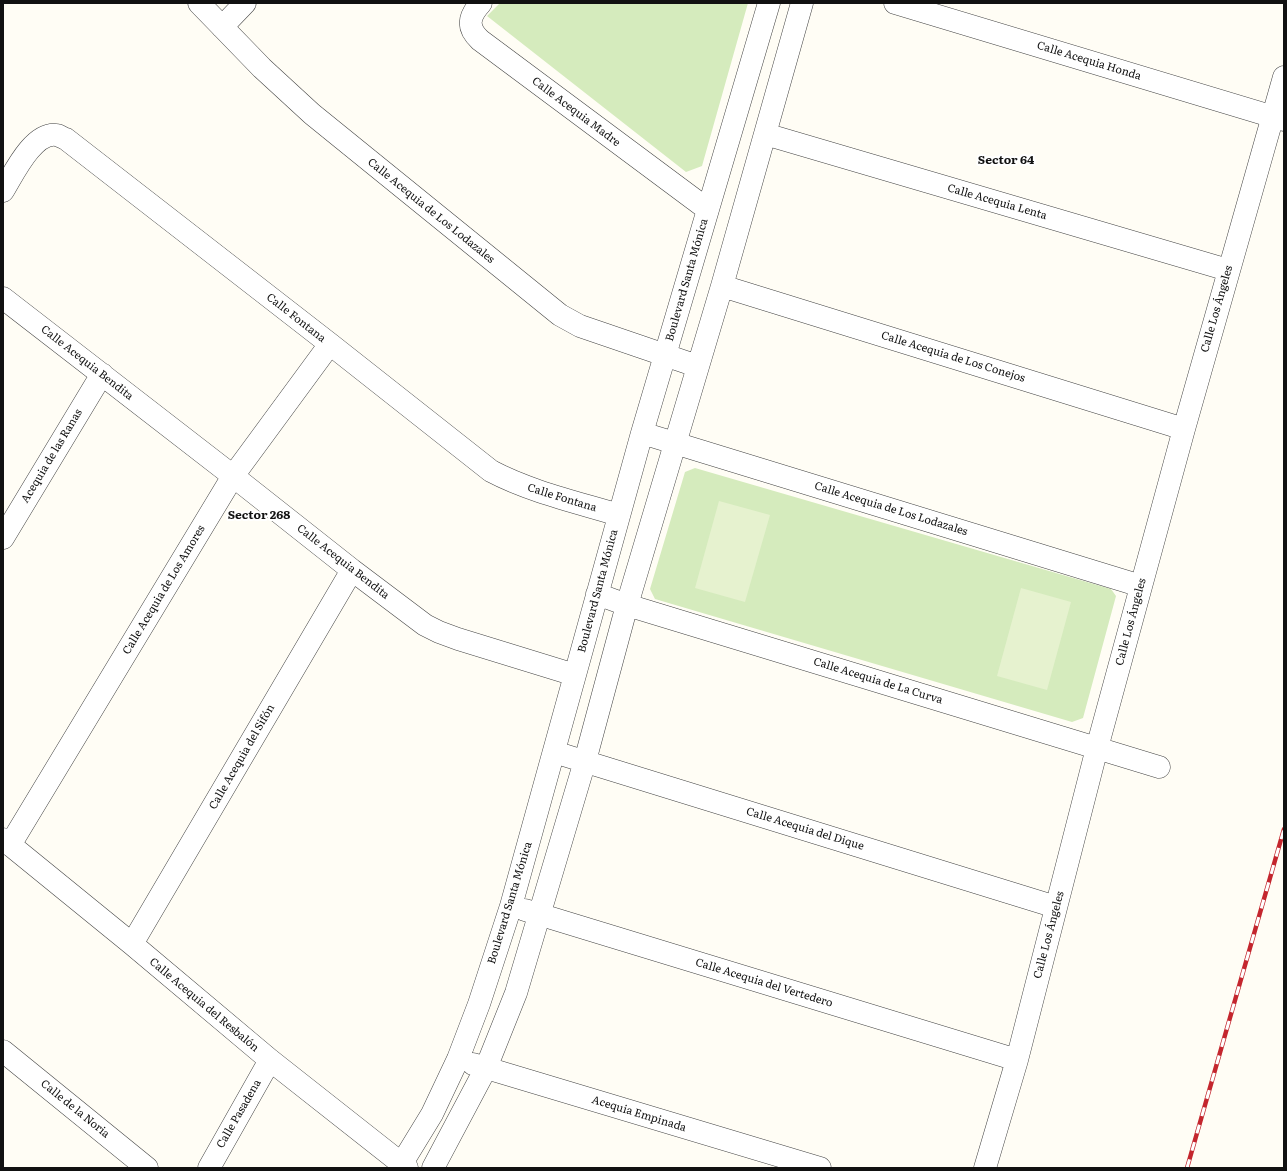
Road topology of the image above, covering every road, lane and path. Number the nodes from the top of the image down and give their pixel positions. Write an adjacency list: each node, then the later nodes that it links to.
1 (198, 3): 7 (street, Calle Acequia de Los Lodazales)
2 (245, 3): 7 (street)
3 (481, 3): 12 (street, Calle Acequia Madre)
4 (769, 3): 12 (street, Boulevard Santa Mónica)
5 (802, 3): 10 (street)
6 (895, 3): 9 (street, Calle Acequia Honda)
7 (222, 28): 17 (street, Calle Acequia de Los Lodazales)
8 (1284, 77): 9 (street, Calle Los Ángeles)
9 (1278, 118): 13 (street, Calle Los Ángeles)
10 (765, 134): 13 (street, Calle Acequia Lenta); 14 (street)
11 (3, 191): 16 (street, Calle Fontana)
12 (707, 209): 17 (street, Boulevard Santa Mónica)
13 (1228, 270): 20 (street, Calle Los Ángeles)
14 (722, 286): 18 (street); 20 (street, Calle Acequia de Los Conejos)
15 (3, 298): 19 (street, Calle Acequia Bendita)
16 (330, 344): 23 (street, Calle Acequia de Los Amores); 24 (street, Calle Fontana)
17 (665, 355): 18 (street, Calle Acequia de Los Lodazales); 21 (street, Boulevard Santa Mónica)
18 (697, 366): 22 (street)
19 (102, 374): 23 (street, Calle Acequia Bendita); 25 (street, Acequia de las Ranas)
20 (1184, 429): 27 (street, Calle Los Ángeles)
21 (642, 433): 22 (street, Calle Acequia de Los Lodazales); 24 (street, Boulevard Santa Mónica)
22 (675, 443): 27 (street, Calle Acequia de Los Lodazales); 29 (street)
23 (234, 476): 26 (street, Calle Acequia Bendita); 35 (street, Calle Acequia de Los Amores)
24 (619, 516): 28 (street, Boulevard Santa Mónica)
25 (3, 538)
26 (352, 570): 30 (street, Calle Acequia Bendita); 39 (street, Calle Acequia del Sifón)
27 (1141, 586): 31 (street, Calle Los Ángeles)
28 (597, 594): 29 (street, Calle Acequia de La Curva); 30 (street, Boulevard Santa Mónica)
29 (628, 605): 31 (street, Calle Acequia de La Curva); 33 (street)
30 (575, 675): 32 (street, Boulevard Santa Mónica)
31 (1097, 748): 34 (street, Calle Acequia de La Curva); 37 (street, Calle Los Ángeles)
32 (554, 752): 33 (street, Calle Acequia del Dique); 36 (street, Boulevard Santa Mónica)
33 (585, 761): 37 (street, Calle Acequia del Dique); 38 (street)
34 (1159, 767)
35 (6, 842): 39 (street, Calle Acequia del Resbalón)
36 (511, 906): 38 (street, Calle Acequia del Vertedero); 41 (street, Boulevard Santa Mónica)
37 (1056, 907): 43 (street, Calle Los Ángeles)
38 (540, 914): 43 (street, Calle Acequia del Vertedero); 44 (street)
39 (132, 944): 42 (street, Calle Acequia del Resbalón)
40 (3, 1051): 46 (street, Calle de la Noria)
41 (458, 1059): 44 (street, Acequia Empinada); 45 (street, Boulevard Santa Mónica)
42 (270, 1060): 45 (street, Calle Acequia del Resbalón); 47 (street, Calle Pasadena)
43 (1016, 1060): 50 (street, Calle Los Ángeles)
44 (486, 1068): 48 (street); 49 (street, Acequia Empinada)
45 (403, 1167)
46 (147, 1168)
47 (209, 1168)
48 (433, 1168)
49 (820, 1168)
50 (985, 1168)

